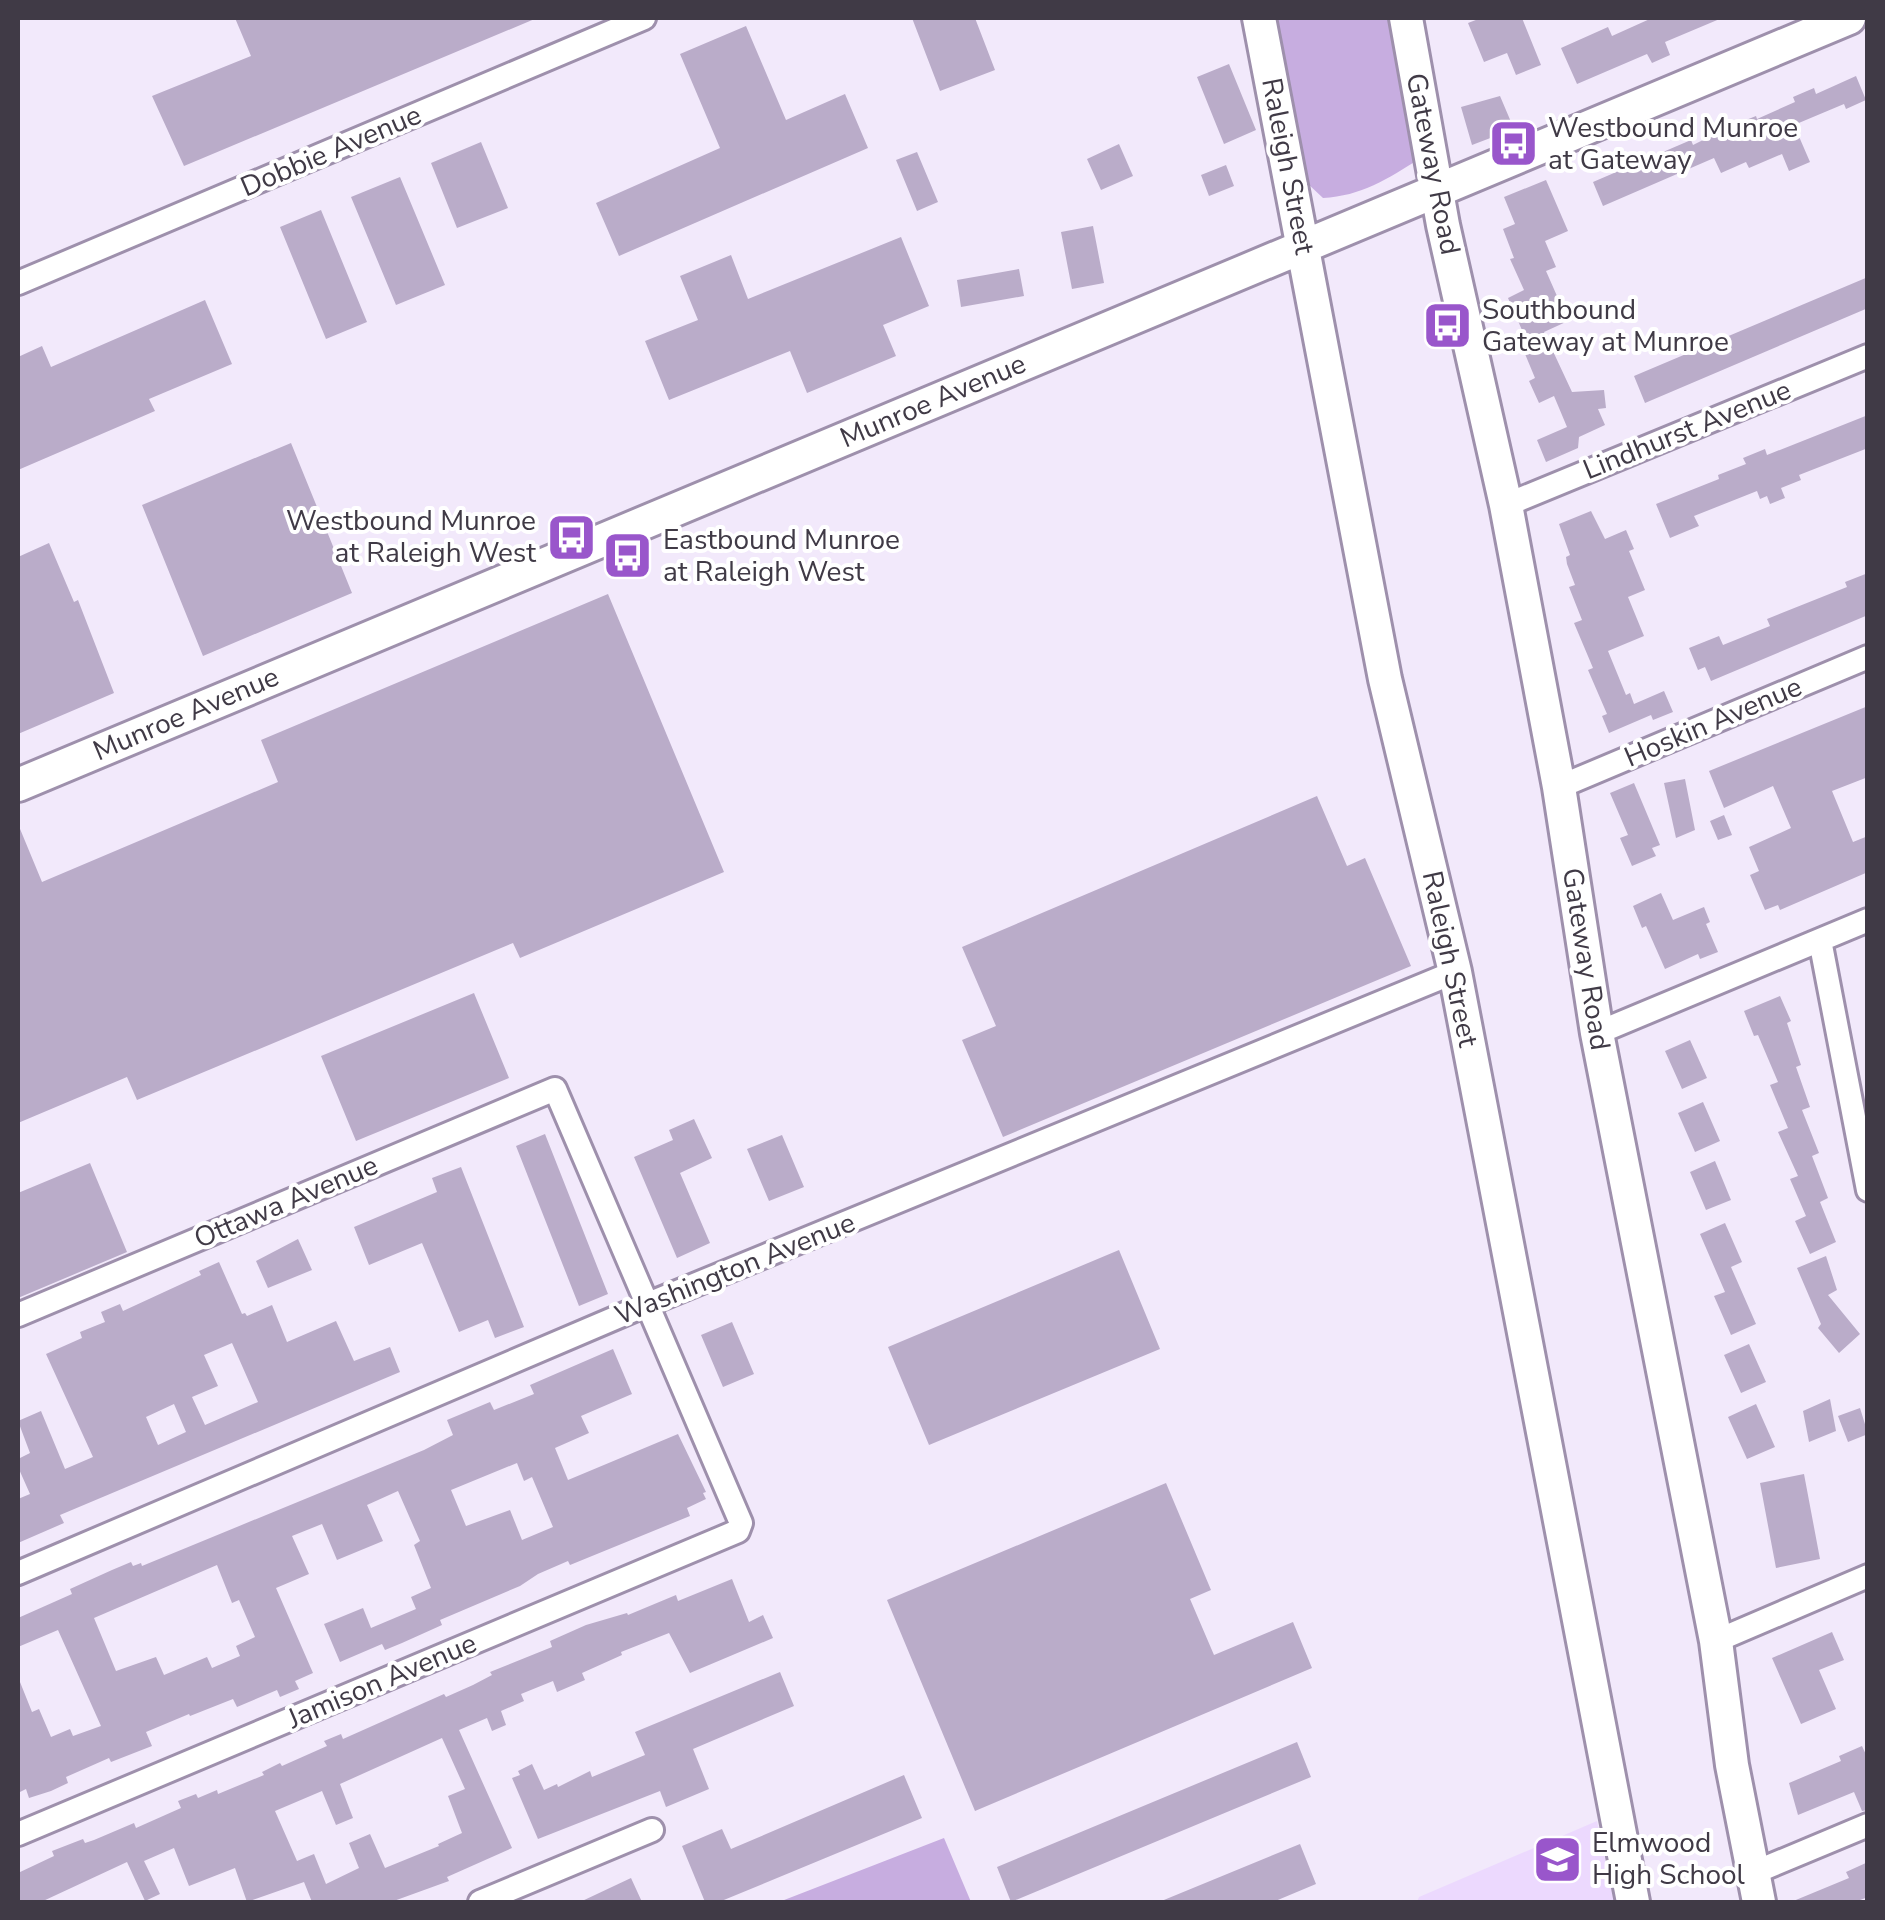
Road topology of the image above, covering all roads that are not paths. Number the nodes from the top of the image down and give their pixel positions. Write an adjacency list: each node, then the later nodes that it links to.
1 (644, 18): 7 (street, Dobbie Avenue)
2 (1259, 18): 6 (street, Raleigh Street)
3 (1406, 18): 5 (street, Gateway Road)
4 (1849, 18): 5 (street, Munroe Avenue)
5 (1438, 192): 6 (street, Munroe Avenue); 9 (street, Gateway Road)
6 (1303, 246): 11 (street, Munroe Avenue); 15 (street, Raleigh Street)
7 (18, 283)
8 (1868, 356): 9 (street, Lindhurst Avenue)
9 (1506, 506): 12 (street, Gateway Road)
10 (1868, 657): 12 (street, Hoskin Avenue)
11 (18, 784)
12 (1558, 787): 16 (street, Gateway Road)
13 (1868, 920): 14 (street)
14 (1820, 940): 16 (street); 17 (street)
15 (1455, 972): 18 (street, Washington Avenue); 28 (street, Raleigh Street)
16 (1597, 1034): 22 (street, Gateway Road)
17 (1868, 1190)
18 (648, 1304): 19 (street, Ottawa Avenue); 20 (street, Washington Avenue); 25 (street, Jamison Avenue)
19 (18, 1315)
20 (18, 1573)
21 (1868, 1576): 22 (street)
22 (1716, 1641): 26 (street, Gateway Road)
23 (1868, 1825): 26 (street)
24 (652, 1830): 27 (street)
25 (18, 1834)
26 (1756, 1888)
27 (480, 1902)
28 (1633, 1902)

